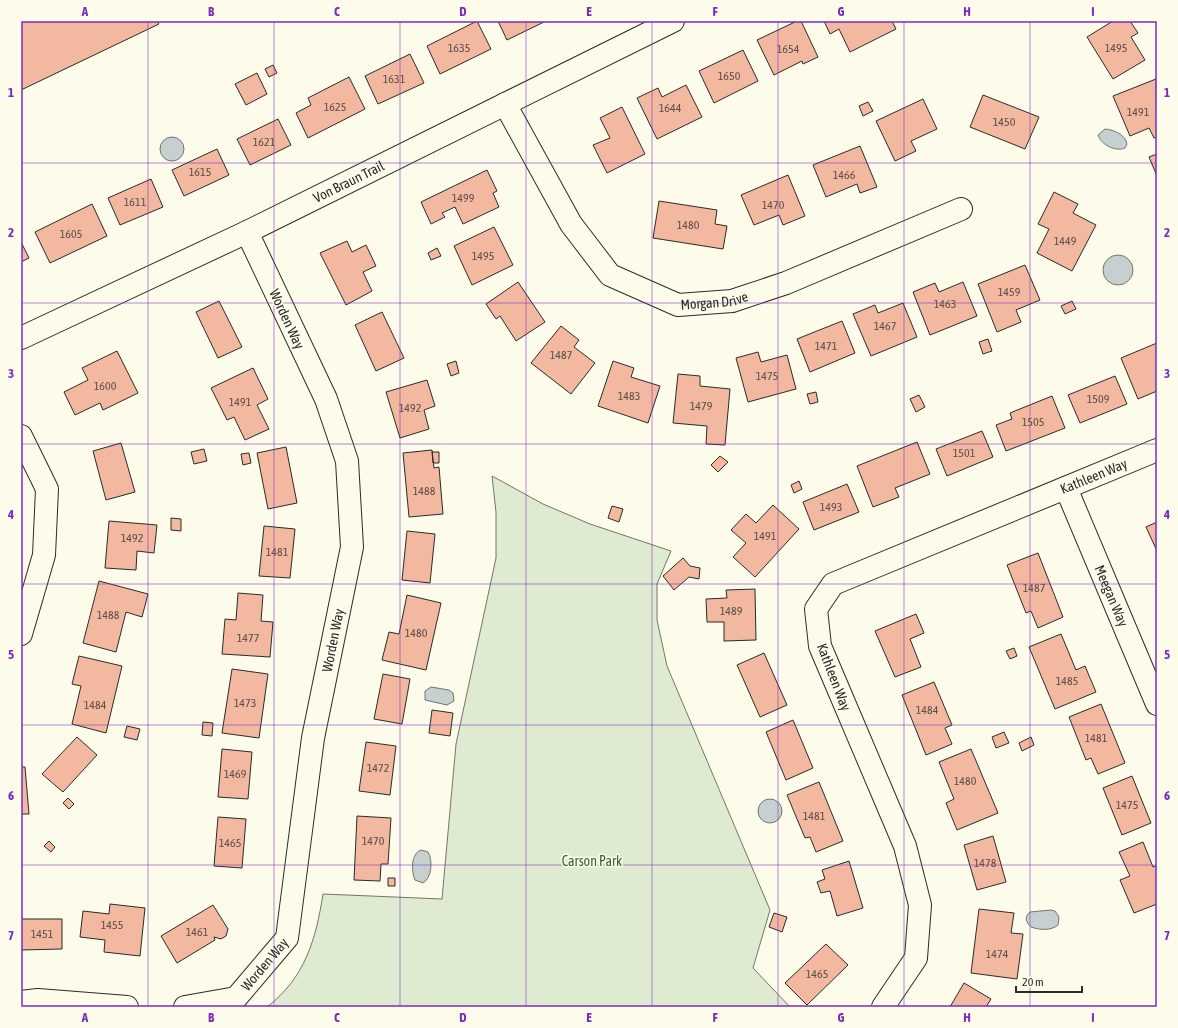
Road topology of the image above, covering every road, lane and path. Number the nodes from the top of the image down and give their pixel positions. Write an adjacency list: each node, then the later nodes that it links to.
1 (673, 21): 2 (street, Von Braun Trail)
2 (506, 104): 3 (street, Morgan Drive); 4 (street, Von Braun Trail)
3 (961, 209)
4 (247, 232): 5 (street, Von Braun Trail); 13 (street, Worden Way)
5 (21, 338)
6 (21, 436): 9 (street)
7 (1157, 450): 8 (street, Kathleen Way)
8 (1066, 488): 10 (street, Meegan Way); 14 (street, Kathleen Way)
9 (21, 634)
10 (1157, 704)
11 (21, 1002): 12 (street)
12 (127, 1007)
13 (185, 1007)
14 (882, 1007)

